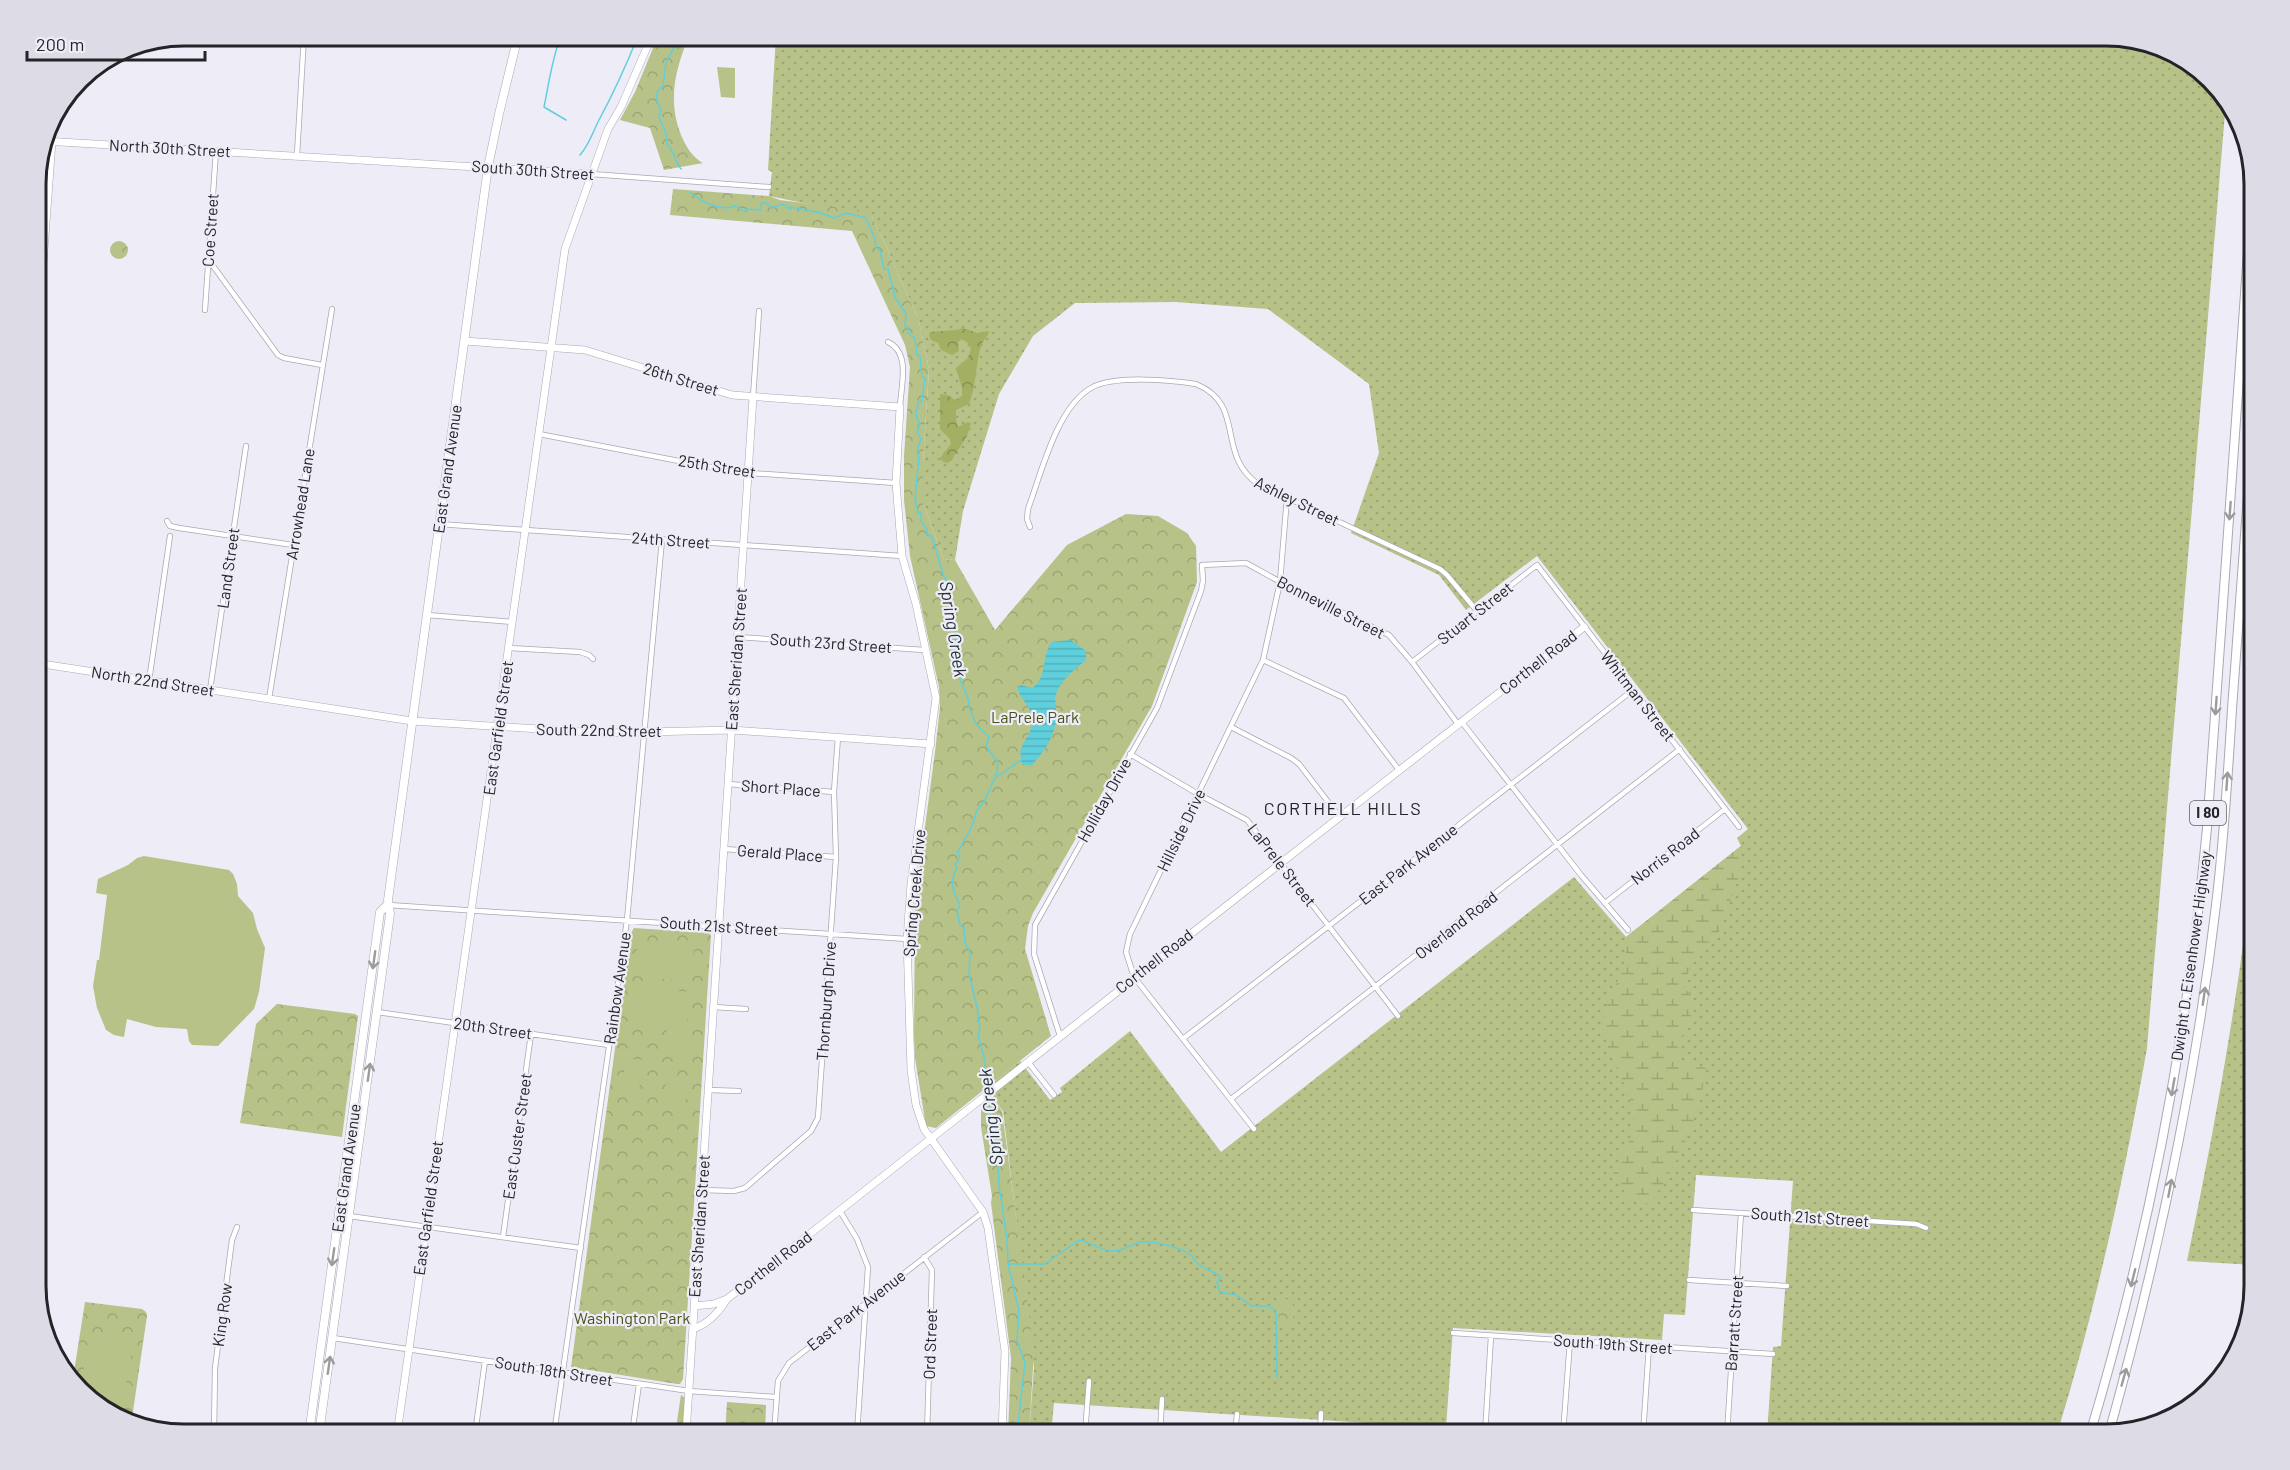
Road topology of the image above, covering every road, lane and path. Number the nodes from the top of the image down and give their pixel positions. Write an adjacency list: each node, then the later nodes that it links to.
1 (303, 46): 6 (street)
2 (516, 46): 7 (main road, East Grand Avenue)
3 (648, 46): 8 (street, East Garfield Street)
4 (54, 141): 5 (street, North 30th Street)
5 (216, 150): 6 (street, North 30th Street); 10 (street, Coe Street)
6 (297, 155): 7 (street, South 30th Street)
7 (489, 167): 8 (street, South 30th Street); 15 (main road, East Grand Avenue)
8 (591, 174): 9 (street, South 30th Street); 17 (street, East Garfield Street)
9 (769, 187)
10 (208, 259): 13 (street, Coe Street); 18 (street)
11 (2244, 308): 161 (highway, Dwight D. Eisenhower Highway / I 80, one-way to 161)
12 (332, 309): 18 (street, Arrowhead Lane)
13 (205, 310)
14 (759, 311): 19 (street, East Sheridan Street)
15 (465, 341): 17 (street, 26th Street); 27 (main road, East Grand Avenue)
16 (888, 342): 20 (street, Spring Creek Drive)
17 (551, 346): 19 (street, 26th Street); 21 (street, East Garfield Street)
18 (322, 365): 33 (street, Arrowhead Lane)
19 (753, 397): 20 (street, 26th Street); 23 (street, East Sheridan Street)
20 (900, 407): 24 (street, Spring Creek Drive)
21 (539, 434): 23 (street, 25th Street); 29 (street, East Garfield Street)
22 (246, 446): 31 (street, Land Street)
23 (748, 472): 24 (street, 25th Street); 34 (street, East Sheridan Street)
24 (896, 483): 36 (street, Spring Creek Drive)
25 (1287, 497): 28 (street, Ashley Street); 39 (street, Hillside Drive); 40 (street, Ashley Street)
26 (167, 521): 31 (street)
27 (440, 524): 29 (street, 24th Street); 41 (main road, East Grand Avenue)
28 (1030, 527)
29 (526, 530): 32 (street, 24th Street); 42 (street, East Garfield Street)
30 (170, 536): 51 (street)
31 (233, 537): 33 (street); 52 (street, Land Street)
32 (662, 540): 34 (street, 24th Street); 60 (street, Rainbow Avenue)
33 (293, 545): 54 (street, Arrowhead Lane)
34 (744, 545): 36 (street, 24th Street); 44 (street, East Sheridan Street)
35 (2244, 552): 140 (highway, Dwight D. Eisenhower Highway / I 80, one-way to 35)
36 (902, 556): 46 (street, Spring Creek Drive)
37 (1202, 565): 39 (street, Bonneville Street); 64 (street, Holliday Drive)
38 (1537, 565): 40 (street, Stuart Street); 43 (street, Whitman Street)
39 (1281, 582): 48 (street, Hillside Drive); 49 (street, Bonneville Street)
40 (1477, 611): 49 (street, Stuart Street)
41 (427, 615): 42 (street); 55 (main road, East Grand Avenue)
42 (513, 622): 45 (street, East Garfield Street)
43 (1584, 627): 53 (street, Whitman Street); 56 (street, Corthell Road)
44 (738, 637): 46 (street, South 23rd Street); 59 (street, East Sheridan Street)
45 (509, 648): 47 (street); 57 (street, East Garfield Street)
46 (924, 650): 62 (street, Spring Creek Drive)
47 (593, 659)
48 (1263, 660): 58 (street, Hillside Drive); 65 (street)
49 (1412, 662): 56 (street, Bonneville Street)
50 (47, 665): 51 (street, North 22nd Street)
51 (149, 681): 52 (street, North 22nd Street)
52 (210, 690): 54 (street, North 22nd Street)
53 (1633, 690): 63 (street, Whitman Street); 67 (street, East Park Avenue)
54 (269, 699): 55 (street, South 22nd Street)
55 (412, 721): 57 (street, South 22nd Street); 78 (main road, East Grand Avenue)
56 (1460, 722): 65 (street, Corthell Road); 67 (street, Bonneville Street)
57 (498, 726): 60 (street, South 22nd Street); 79 (street, East Garfield Street)
58 (1231, 727): 69 (street, Hillside Drive); 71 (street)
59 (732, 730): 60 (street, South 22nd Street); 61 (street, South 22nd Street); 66 (street, East Sheridan Street)
60 (646, 732): 80 (street, Rainbow Avenue)
61 (838, 737): 62 (street, South 22nd Street); 68 (street, Thornburgh Drive)
62 (931, 744): 85 (street, Spring Creek Drive)
63 (1680, 749): 70 (street, Whitman Street); 73 (street, Overland Road)
64 (1130, 754): 69 (street, LaPrele Street); 94 (street, Holliday Drive)
65 (1399, 770): 71 (street, Corthell Road)
66 (728, 784): 68 (street, Short Place); 74 (street, East Sheridan Street)
67 (1511, 784): 73 (street, Bonneville Street); 82 (street, East Park Avenue)
68 (834, 792): 75 (street, Thornburgh Drive)
69 (1198, 794): 76 (street, LaPrele Street); 86 (street, Hillside Drive)
70 (1725, 809): 72 (street, Whitman Street); 77 (street, Norris Road)
71 (1339, 816): 76 (street, Corthell Road)
72 (1739, 827)
73 (1558, 845): 77 (street, Bonneville Street); 87 (street, Overland Road)
74 (724, 849): 75 (street, Gerald Place); 81 (street, East Sheridan Street)
75 (836, 857): 84 (street, Thornburgh Drive)
76 (1279, 863): 82 (street, LaPrele Street); 86 (street, Corthell Road)
77 (1605, 903): 83 (street, Bonneville Street)
78 (387, 904): 79 (street, South 21st Street); 90 (main road, East Grand Avenue); 142 (main road, East Grand Avenue, one-way to 142)
79 (472, 910): 80 (street, South 21st Street); 92 (street, East Garfield Street)
80 (627, 920): 81 (street, South 21st Street); 96 (street, Rainbow Avenue)
81 (719, 926): 84 (street, South 21st Street); 88 (street, East Sheridan Street)
82 (1329, 926): 87 (street, LaPrele Street); 95 (street, East Park Avenue)
83 (1628, 930)
84 (831, 934): 85 (street, South 21st Street); 104 (street, Thornburgh Drive)
85 (907, 939): 103 (street, Spring Creek Drive)
86 (1134, 977): 94 (street, Corthell Road); 95 (street, Hillside Drive)
87 (1376, 987): 91 (street, LaPrele Street); 101 (street, Overland Road)
88 (714, 1007): 89 (street); 98 (street, East Sheridan Street)
89 (746, 1009)
90 (377, 1012): 92 (street, 20th Street); 109 (main road, East Grand Avenue, one-way to 90)
91 (1398, 1017)
92 (454, 1023): 93 (street, 20th Street); 110 (street, East Garfield Street)
93 (531, 1034): 96 (street, 20th Street); 113 (street, East Custer Street)
94 (1060, 1036): 97 (street, Corthell Road)
95 (1184, 1038): 101 (street, Hillside Drive)
96 (609, 1045): 114 (street, Rainbow Avenue)
97 (1028, 1062): 100 (street); 103 (street, Corthell Road)
98 (708, 1090): 99 (street); 104 (street, East Sheridan Street)
99 (739, 1091)
100 (1054, 1095)
101 (1231, 1099): 102 (street, Hillside Drive)
102 (1254, 1129)
103 (931, 1139): 105 (street, Corthell Road); 107 (street, Spring Creek Drive)
104 (702, 1190): 121 (street, East Sheridan Street)
105 (840, 1210): 119 (street, Corthell Road); 120 (street)
106 (1693, 1210): 108 (street, South 21st Street)
107 (983, 1212): 115 (street, East Park Avenue); 152 (street, Spring Creek Drive)
108 (1741, 1213): 112 (street, South 21st Street); 117 (street, Barratt Street)
109 (349, 1216): 110 (street); 125 (main road, East Grand Avenue)
110 (426, 1226): 113 (street); 128 (street, East Garfield Street)
111 (237, 1227): 141 (street, King Row)
112 (1926, 1228)
113 (503, 1237): 114 (street)
114 (581, 1248): 132 (street, Rainbow Avenue)
115 (924, 1257): 120 (street, East Park Avenue); 151 (street, Ord Street)
116 (1689, 1280): 117 (street)
117 (1737, 1283): 118 (street); 129 (street, Barratt Street)
118 (1787, 1286)
119 (727, 1299): 121 (street, Corthell Road); 122 (street, Corthell Road)
120 (866, 1303): 136 (street, East Park Avenue); 150 (street)
121 (694, 1306): 122 (street, East Sheridan Street)
122 (693, 1329): 135 (street, East Sheridan Street)
123 (1453, 1333): 124 (street, South 19th Street)
124 (1491, 1336): 126 (street, South 19th Street); 157 (street)
125 (333, 1338): 128 (street, South 18th Street); 143 (main road, East Grand Avenue, one-way to 125)
126 (1570, 1341): 127 (street, South 19th Street); 158 (street)
127 (1649, 1346): 129 (street, South 19th Street); 159 (street)
128 (408, 1349): 131 (street, South 18th Street); 144 (street, East Garfield Street)
129 (1732, 1352): 130 (street, South 19th Street); 160 (street, Barratt Street)
130 (1773, 1354)
131 (485, 1360): 132 (street, South 18th Street); 145 (street)
132 (563, 1372): 134 (street, South 18th Street); 146 (street, Rainbow Avenue)
133 (1089, 1381): 153 (street)
134 (639, 1384): 135 (street, South 18th Street); 147 (street)
135 (688, 1391): 136 (street, South 18th Street); 148 (street, East Sheridan Street)
136 (776, 1397): 149 (street, East Park Avenue)
137 (1162, 1399): 154 (street)
138 (1321, 1413): 156 (street)
139 (1237, 1414): 155 (street)
140 (2112, 1423)
141 (214, 1424)
142 (310, 1424)
143 (320, 1424)
144 (398, 1424)
145 (476, 1424)
146 (555, 1424)
147 (633, 1424)
148 (686, 1424)
149 (775, 1424)
150 (858, 1424)
151 (927, 1424)
152 (1002, 1424)
153 (1086, 1424)
154 (1161, 1424)
155 (1236, 1424)
156 (1320, 1424)
157 (1486, 1424)
158 (1564, 1424)
159 (1644, 1424)
160 (1728, 1424)
161 (2093, 1424)

